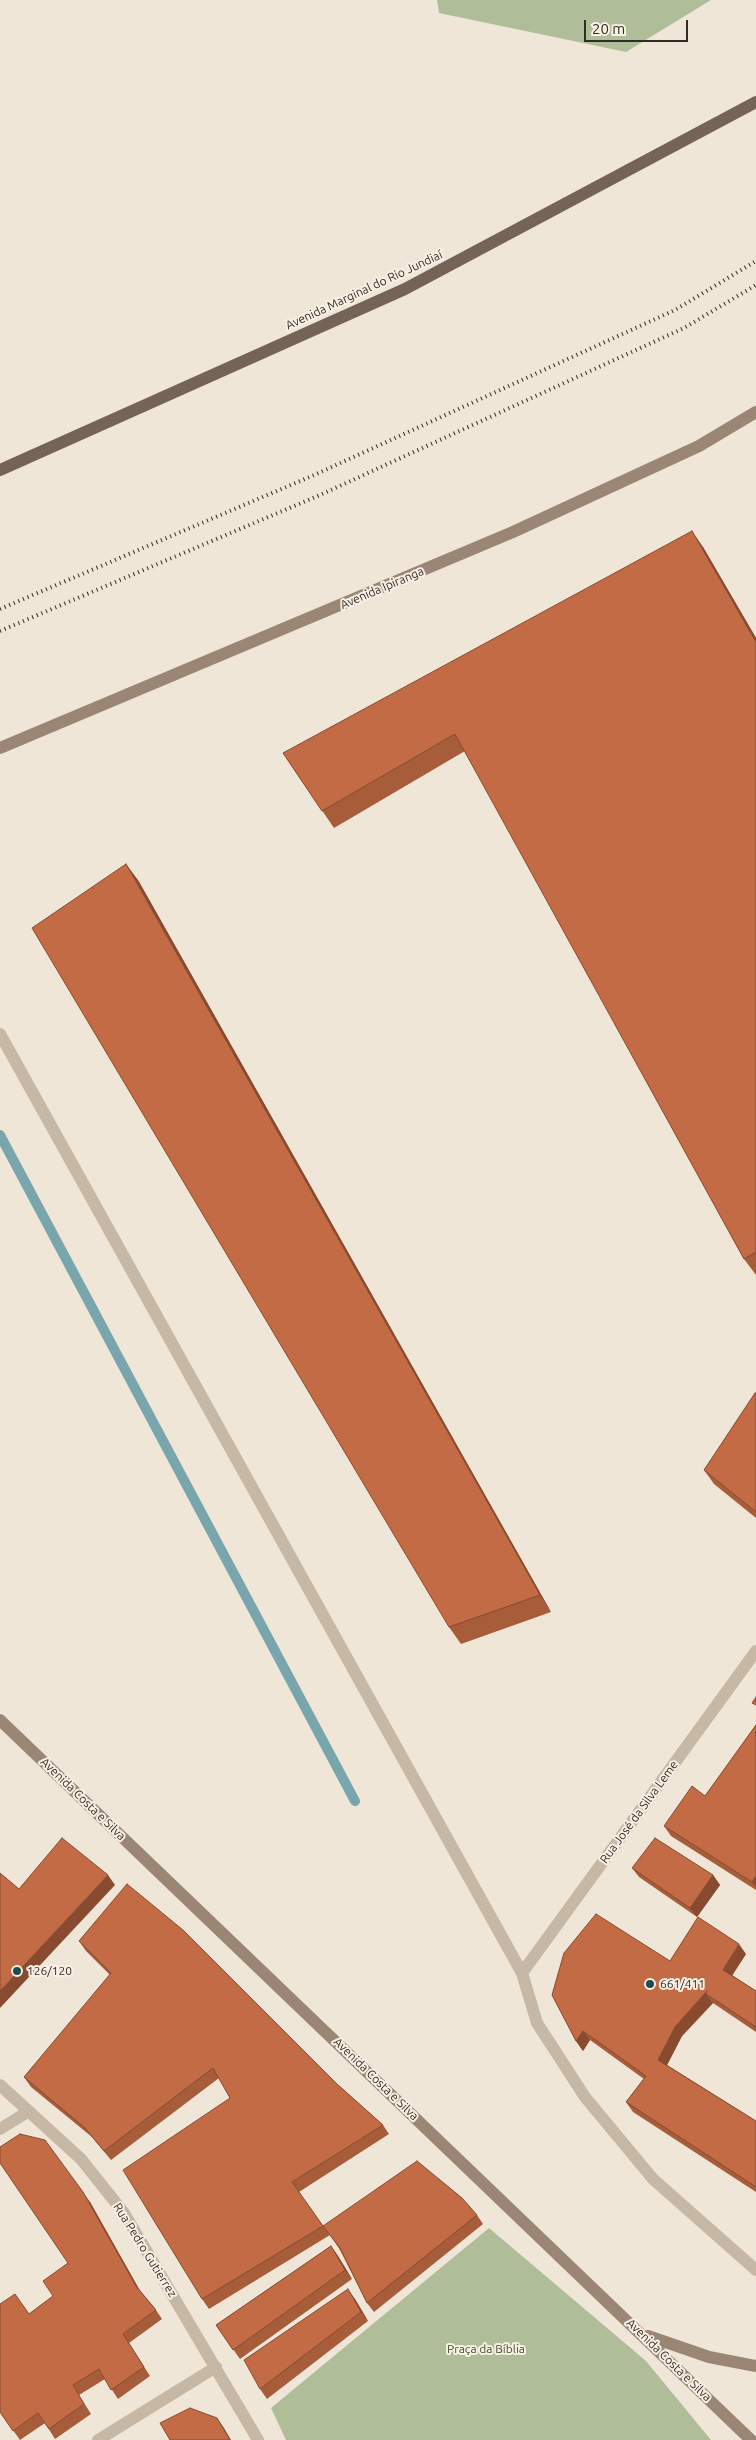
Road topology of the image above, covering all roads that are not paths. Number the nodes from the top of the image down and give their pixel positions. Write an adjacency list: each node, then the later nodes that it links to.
1 (756, 102): 3 (main road, Avenida Marginal do Rio Jundiaí)
2 (756, 412): 4 (main road, Avenida Ipiranga)
3 (0, 470)
4 (0, 748)
5 (0, 1034): 8 (street)
6 (756, 1652): 8 (street, Rua José da Silva Leme)
7 (0, 1720): 13 (main road, Avenida Costa e Silva)
8 (522, 1973): 12 (street)
9 (0, 2085): 10 (street, Rua Pedro Gutierrez)
10 (29, 2111): 11 (street); 15 (street, Rua Pedro Gutierrez)
11 (0, 2129)
12 (756, 2270)
13 (644, 2335): 14 (main road); 18 (main road, Avenida Costa e Silva)
14 (756, 2366)
15 (216, 2367): 16 (street); 17 (street, Rua Pedro Gutierrez)
16 (98, 2440)
17 (258, 2440)
18 (751, 2440)

